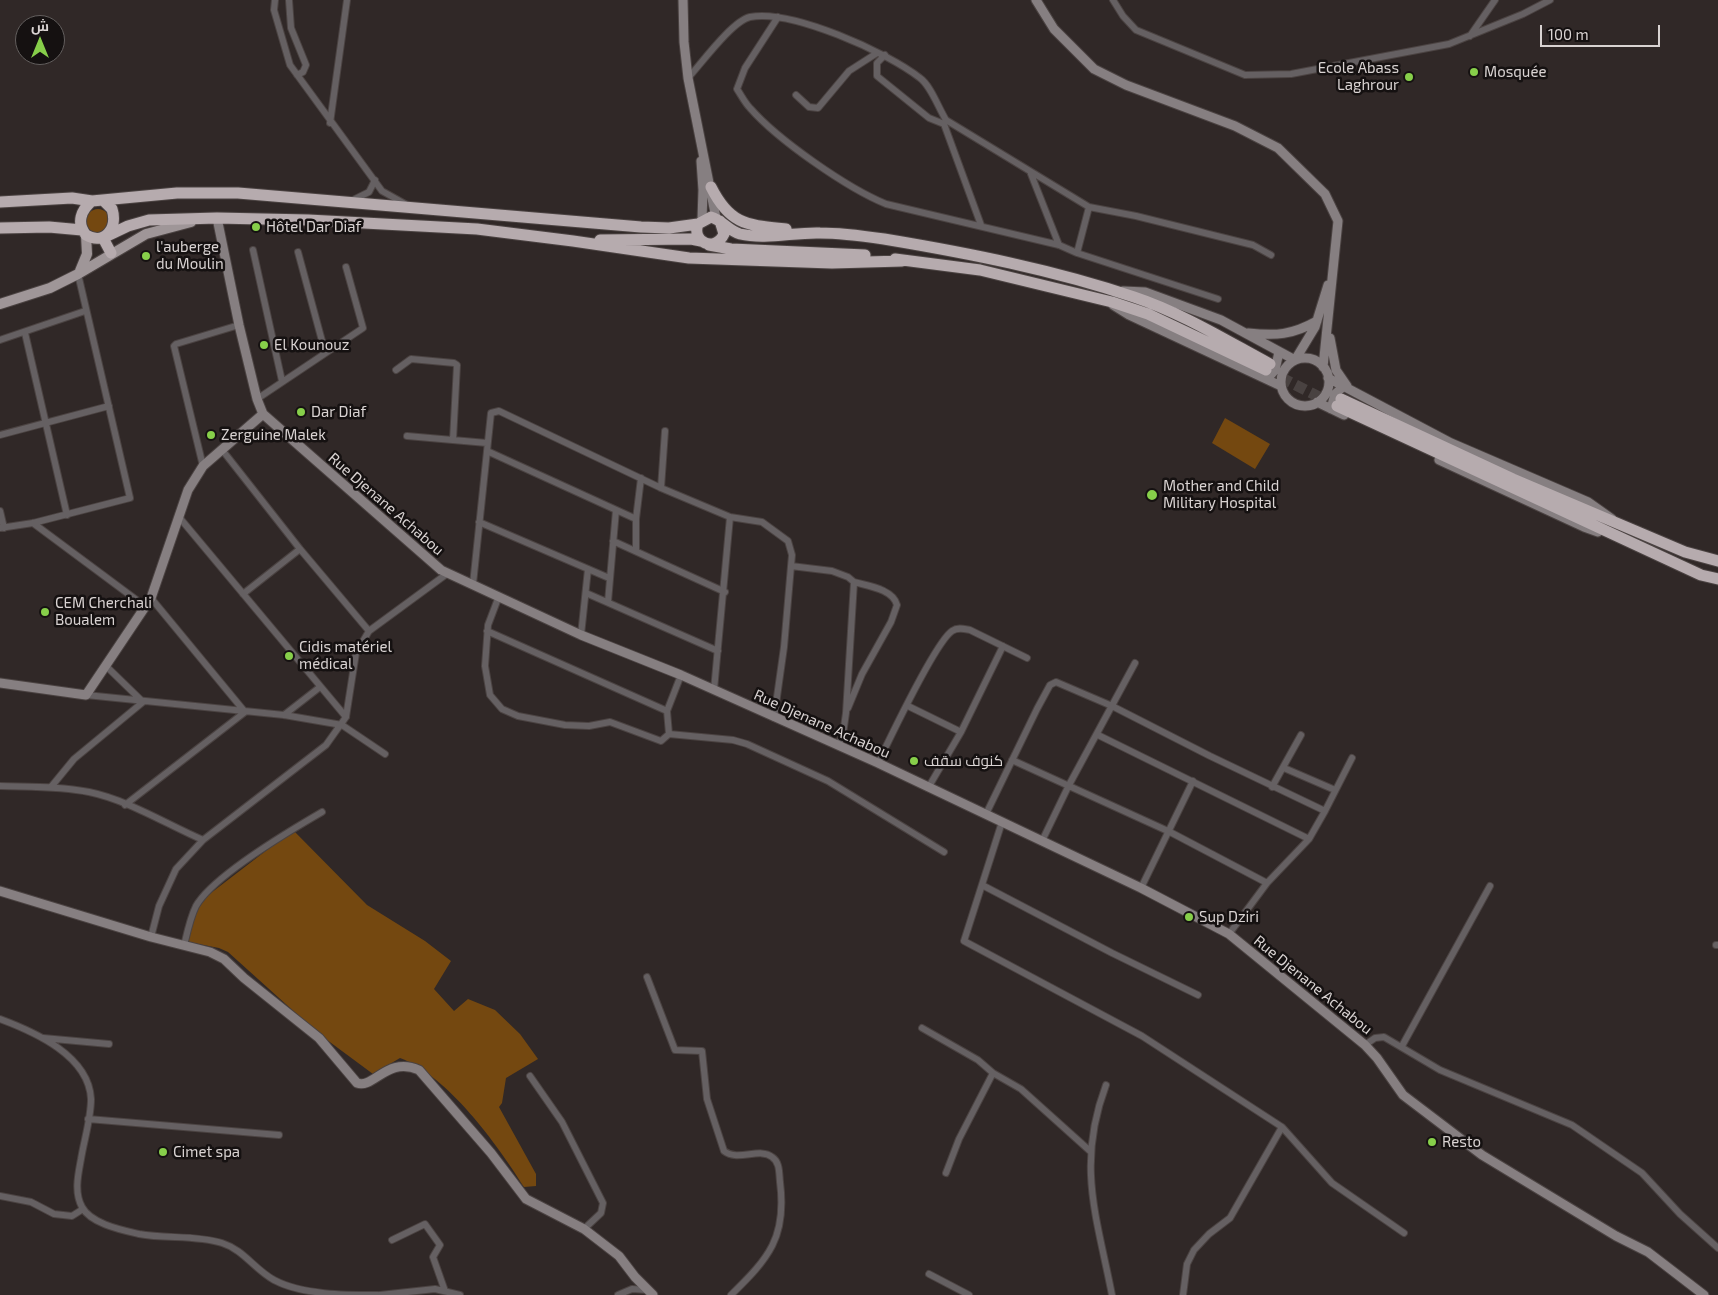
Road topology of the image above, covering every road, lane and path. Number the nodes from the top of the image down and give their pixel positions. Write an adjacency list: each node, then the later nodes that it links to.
1 (275, 0): 13 (street)
2 (289, 0): 13 (street)
3 (347, 0): 17 (street)
4 (685, 0): 14 (street)
5 (1036, 0): 45 (street)
6 (1113, 0): 10 (street)
7 (1495, 0): 10 (street)
8 (1550, 0): 10 (street)
9 (778, 17): 11 (street); 14 (street); 30 (street)
10 (1470, 36)
11 (877, 53): 12 (street); 15 (street)
12 (885, 55): 16 (street); 16 (street)
13 (297, 75): 17 (street)
14 (688, 78): 18 (street)
15 (796, 95)
16 (945, 122): 19 (street); 30 (street)
17 (330, 123): 20 (street)
18 (698, 128): 21 (street); 29 (street)
19 (1031, 174): 25 (street); 37 (street)
20 (375, 180): 24 (street); 26 (street)
21 (711, 187): 28 (street); 32 (highway)
22 (97, 200): 23 (highway); 24 (highway); 33 (highway); 34 (highway)
23 (0, 202)
24 (349, 202): 26 (highway)
25 (1089, 207): 41 (street); 42 (street)
26 (413, 208): 29 (highway)
27 (213, 218): 34 (highway); 35 (highway); 40 (main road); 52 (street, Rue Djenane Achabou)
28 (718, 220): 29 (highway); 32 (highway); 36 (highway)
29 (700, 222): 36 (highway)
30 (981, 225): 37 (street)
31 (0, 228): 33 (highway)
32 (820, 232): 47 (highway)
33 (84, 233): 34 (highway); 46 (main road)
34 (105, 237): 40 (highway)
35 (573, 241): 36 (highway); 43 (highway)
36 (705, 243): 43 (highway)
37 (1059, 245): 41 (street)
38 (253, 250): 64 (street)
39 (298, 252): 57 (street)
40 (110, 253): 46 (main road)
41 (1077, 253): 48 (street)
42 (1271, 255)
43 (902, 261): 47 (highway)
44 (346, 267): 57 (street)
45 (1334, 268): 51 (street); 53 (street)
46 (78, 274): 49 (main road); 50 (street)
47 (1110, 296): 55 (street); 62 (highway); 62 (street)
48 (1218, 299)
49 (0, 304)
50 (86, 311): 54 (street); 70 (street)
51 (1317, 321): 55 (street); 59 (street)
52 (239, 325): 67 (street, Rue Djenane Achabou); 80 (street)
53 (1328, 325): 60 (street); 66 (street)
54 (25, 333): 56 (street); 72 (street)
55 (1245, 333): 58 (street)
56 (0, 340)
57 (326, 352): 64 (street)
58 (1279, 352): 59 (street); 62 (street)
59 (1295, 360): 60 (street); 65 (street)
60 (1323, 367): 63 (street)
61 (396, 370): 76 (street)
62 (1268, 371): 65 (street)
63 (1328, 378): 66 (street); 68 (street)
64 (282, 381): 67 (street)
65 (1281, 386): 68 (street)
66 (1347, 388): 69 (street); 92 (street)
67 (257, 399): 71 (street, Rue Djenane Achabou)
68 (1317, 402): 69 (street)
69 (1336, 404): 92 (highway)
70 (109, 406): 72 (street); 85 (street)
71 (263, 414): 78 (street); 99 (street, Rue Djenane Achabou)
72 (46, 424): 74 (street); 85 (street)
73 (666, 431): 82 (street)
74 (0, 435)
75 (407, 436): 76 (street)
76 (453, 440): 77 (street)
77 (488, 443): 79 (street); 81 (street)
78 (223, 451): 80 (street); 94 (street)
79 (487, 451): 83 (street); 89 (street)
80 (203, 466): 87 (street)
81 (641, 478): 82 (street); 88 (street)
82 (661, 488): 86 (street)
83 (616, 510): 88 (street); 93 (street)
84 (0, 511): 91 (street)
85 (67, 515): 90 (street)
86 (730, 516): 97 (street); 104 (street)
87 (180, 517): 105 (street); 108 (street)
88 (636, 519): 95 (street)
89 (479, 522): 98 (street); 103 (street)
90 (33, 523): 91 (street); 110 (street)
91 (2, 528)
92 (1614, 528): 96 (highway); 101 (highway)
93 (613, 541): 95 (street); 100 (street)
94 (300, 549): 105 (street); 111 (street)
95 (636, 551): 104 (street)
96 (1718, 562)
97 (791, 566): 102 (street); 132 (street)
98 (588, 570): 100 (street); 106 (street)
99 (448, 573): 103 (street, Rue Djenane Achabou); 111 (street)
100 (609, 578): 109 (street)
101 (1718, 579)
102 (854, 582): 129 (street); 129 (street)
103 (473, 584): 107 (street, Rue Djenane Achabou)
104 (725, 592): 115 (street)
105 (243, 594): 121 (street)
106 (586, 594): 109 (street); 113 (street)
107 (499, 596): 112 (street); 113 (street, Rue Djenane Achabou)
108 (151, 598): 110 (street); 128 (street)
109 (608, 602): 115 (street)
110 (146, 607): 118 (street)
111 (369, 631): 131 (street)
112 (487, 631): 127 (street); 135 (street)
113 (581, 635): 119 (street, Rue Djenane Achabou)
114 (1003, 646): 116 (street); 125 (street); 134 (street)
115 (718, 651): 122 (street)
116 (1027, 658)
117 (1135, 663): 126 (street)
118 (106, 666): 123 (street); 124 (street)
119 (681, 675): 122 (street, Rue Djenane Achabou); 127 (street)
120 (0, 683): 123 (street)
121 (320, 687): 130 (street); 131 (street)
122 (714, 690): 132 (street, Rue Djenane Achabou)
123 (86, 695): 124 (street)
124 (143, 702): 128 (street); 147 (street)
125 (908, 706): 134 (street); 142 (street)
126 (1112, 706): 136 (street); 141 (street); 148 (street)
127 (667, 711): 135 (street)
128 (245, 712): 130 (street); 151 (street)
129 (846, 713): 138 (street)
130 (284, 716): 133 (street)
131 (346, 717): 133 (street)
132 (774, 718): 138 (street, Rue Djenane Achabou)
133 (342, 725): 139 (street); 158 (street)
134 (961, 732): 149 (street)
135 (669, 734): 160 (street)
136 (1098, 735): 144 (street); 145 (street)
137 (1301, 735): 143 (street)
138 (838, 746): 142 (street, Rue Djenane Achabou)
139 (385, 754)
140 (1352, 758): 150 (street)
141 (1012, 760): 145 (street); 154 (street)
142 (878, 763): 149 (street, Rue Djenane Achabou)
143 (1284, 768): 148 (street); 150 (street)
144 (1193, 781): 156 (street); 157 (street)
145 (1069, 785): 156 (street); 159 (street)
146 (0, 786): 147 (street)
147 (51, 787): 151 (street)
148 (1272, 787): 152 (street)
149 (928, 788): 154 (street, Rue Djenane Achabou)
150 (1335, 790): 152 (street)
151 (125, 805): 158 (street)
152 (1325, 811): 157 (street)
153 (322, 812): 168 (street)
154 (986, 814): 155 (street, Rue Djenane Achabou)
155 (1002, 822): 159 (street, Rue Djenane Achabou); 162 (street)
156 (1170, 832): 161 (street); 164 (street)
157 (1310, 839): 161 (street)
158 (203, 840): 167 (street)
159 (1042, 841): 164 (street, Rue Djenane Achabou)
160 (944, 852)
161 (1267, 883): 166 (street)
162 (982, 885): 170 (street); 181 (street)
163 (1490, 886): 176 (street)
164 (1141, 888): 166 (street, Rue Djenane Achabou)
165 (0, 890): 167 (street)
166 (1229, 934): 175 (street, Rue Djenane Achabou)
167 (150, 937): 168 (street)
168 (184, 946): 187 (street)
169 (647, 977): 197 (street)
170 (1198, 995)
171 (0, 1019): 173 (street)
172 (922, 1028): 177 (street)
173 (41, 1038): 174 (street); 180 (street)
174 (108, 1044)
175 (1365, 1045): 176 (street); 201 (street, Rue Djenane Achabou)
176 (1402, 1046): 190 (street)
177 (993, 1073): 183 (street); 184 (street)
178 (530, 1076): 187 (street)
179 (1106, 1085): 183 (street)
180 (88, 1119): 182 (street); 186 (street)
181 (1282, 1127): 188 (street); 200 (street)
182 (280, 1135)
183 (1090, 1151): 199 (street)
184 (946, 1173)
185 (0, 1196): 186 (street)
186 (83, 1209): 194 (street)
187 (584, 1229): 193 (street)
188 (1404, 1233)
189 (392, 1240): 192 (street)
190 (1718, 1248)
191 (929, 1274): 198 (street)
192 (445, 1291): 194 (street); 195 (street)
193 (650, 1292): 196 (street)
194 (379, 1295)
195 (460, 1295)
196 (618, 1295)
197 (731, 1295)
198 (969, 1295)
199 (1112, 1295)
200 (1182, 1295)
201 (1704, 1295)

